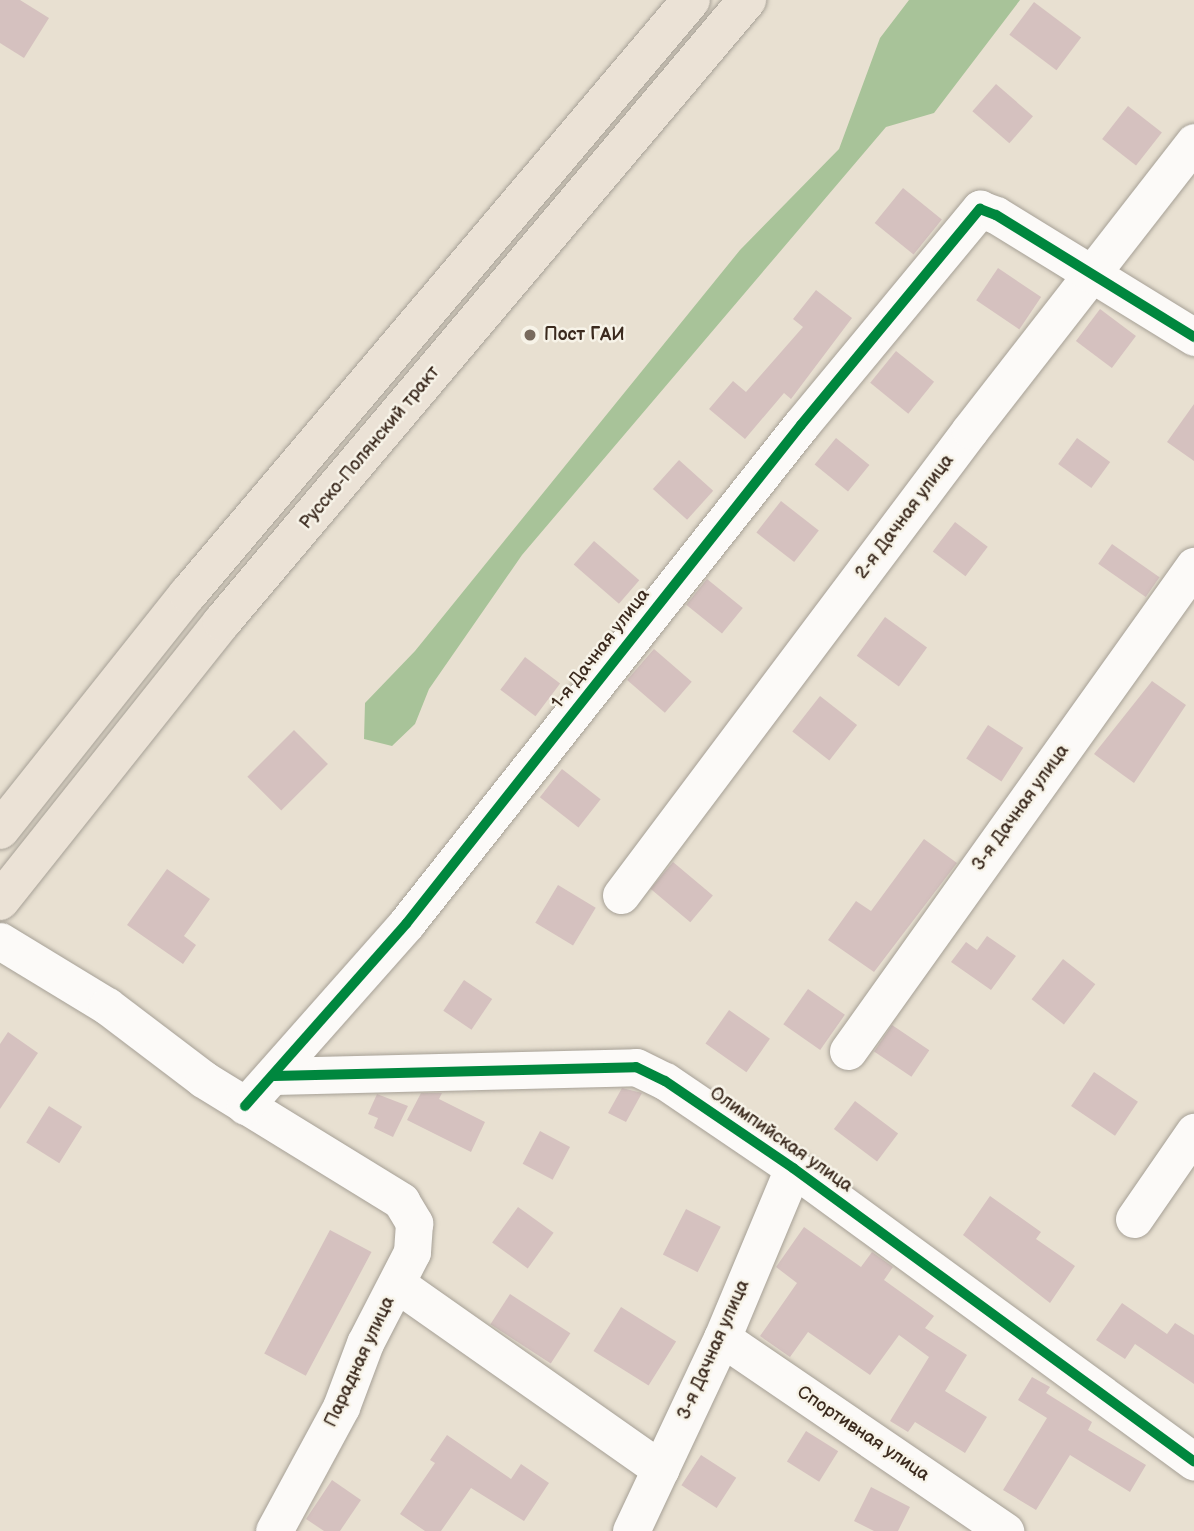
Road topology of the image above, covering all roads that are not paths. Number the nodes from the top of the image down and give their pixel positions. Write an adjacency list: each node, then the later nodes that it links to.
1 (691, 0): 7 (main road)
2 (747, 0): 9 (main road, Русско-Полянский тракт)
3 (1194, 142): 4 (street, 2-я Дачная улица)
4 (1093, 274): 5 (street); 8 (street, 2-я Дачная улица); 12 (street, 1-я Дачная улица)
5 (1194, 337)
6 (1194, 566): 11 (street, 3-я Дачная улица)
7 (0, 830)
8 (621, 895)
9 (0, 901)
10 (0, 941): 13 (street, Парадная улица)
11 (848, 1051)
12 (274, 1076): 13 (street, 1-я Дачная улица); 15 (street, Олимпийская улица)
13 (245, 1106): 17 (street, Парадная улица)
14 (1194, 1132): 16 (street)
15 (793, 1168): 18 (street, 3-я Дачная улица); 19 (street, Олимпийская улица)
16 (1134, 1219)
17 (397, 1284): 20 (street); 21 (street, Парадная улица)
18 (722, 1338): 20 (street, 3-я Дачная улица); 23 (street, Спортивная улица)
19 (1194, 1461)
20 (660, 1469): 22 (street, 3-я Дачная улица)
21 (274, 1531)
22 (631, 1531)
23 (1005, 1531)

